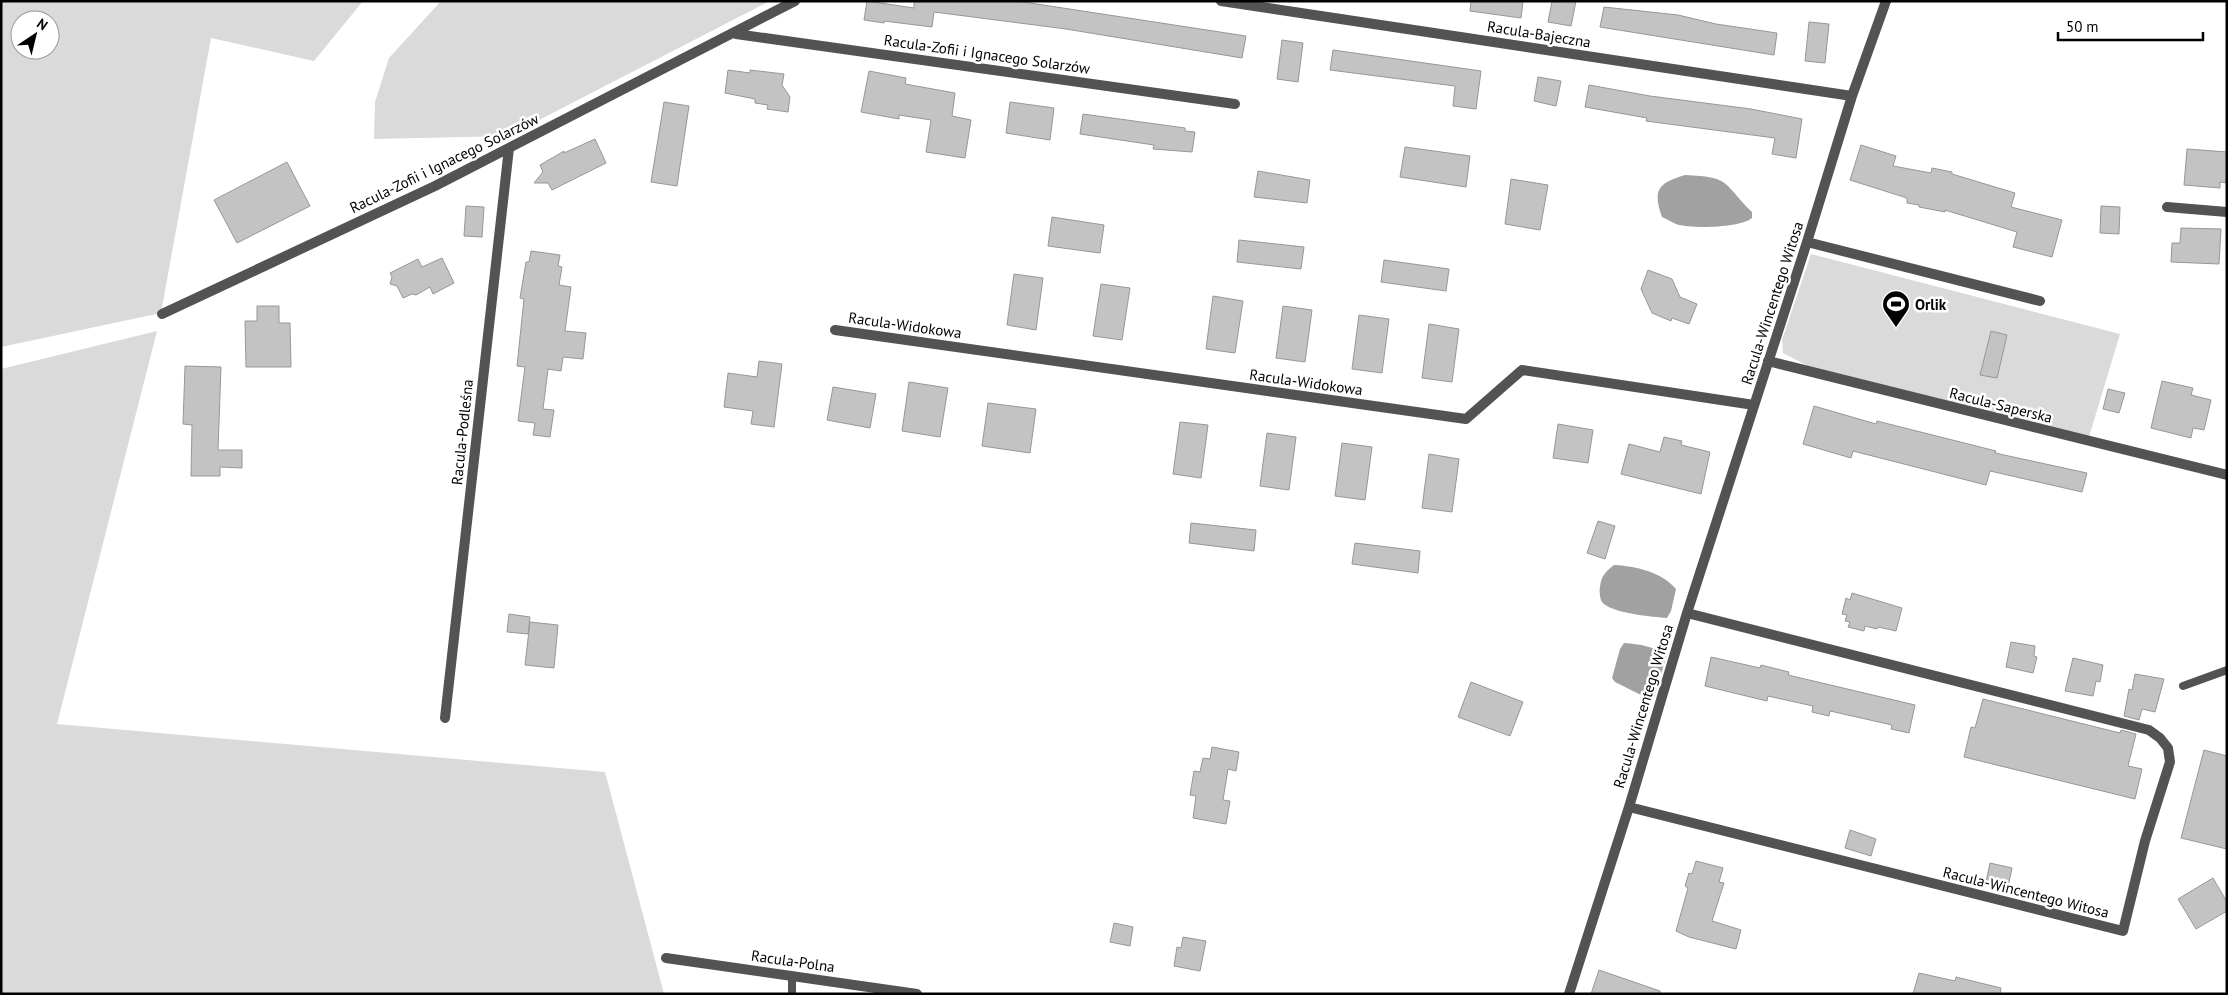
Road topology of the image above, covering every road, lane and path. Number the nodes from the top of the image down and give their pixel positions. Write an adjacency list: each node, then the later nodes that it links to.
1 (796, 1): 4 (street, Racula-Zofii i Ignacego Solarzów)
2 (1221, 1): 5 (street, Racula-Bajeczna)
3 (1886, 1): 5 (street, Racula-Wincentego Witosa)
4 (736, 34): 6 (street, Racula-Zofii i Ignacego Solarzów); 7 (street, Racula-Zofii i Ignacego Solarzów)
5 (1852, 96): 10 (street, Racula-Wincentego Witosa)
6 (1235, 104)
7 (509, 148): 12 (street, Racula-Zofii i Ignacego Solarzów); 20 (street, Racula-Podleśna)
8 (2167, 207): 9 (street)
9 (2227, 212)
10 (1807, 242): 11 (street); 14 (street, Racula-Wincentego Witosa)
11 (2040, 301)
12 (162, 314)
13 (835, 330): 15 (street, Racula-Widokowa)
14 (1768, 362): 15 (street, Racula-Wincentego Witosa); 16 (street, Racula-Saperska)
15 (1754, 405): 17 (street, Racula-Wincentego Witosa)
16 (2227, 475)
17 (1687, 613): 21 (street, Racula-Wincentego Witosa); 21 (street, Racula-Wincentego Witosa)
18 (2227, 670): 19 (lane)
19 (2183, 686)
20 (446, 718)
21 (1629, 808): 26 (street, Racula-Wincentego Witosa)
22 (666, 958): 23 (street, Racula-Polna)
23 (792, 976): 24 (lane); 25 (street, Racula-Polna)
24 (792, 994)
25 (917, 994)
26 (1569, 994)

